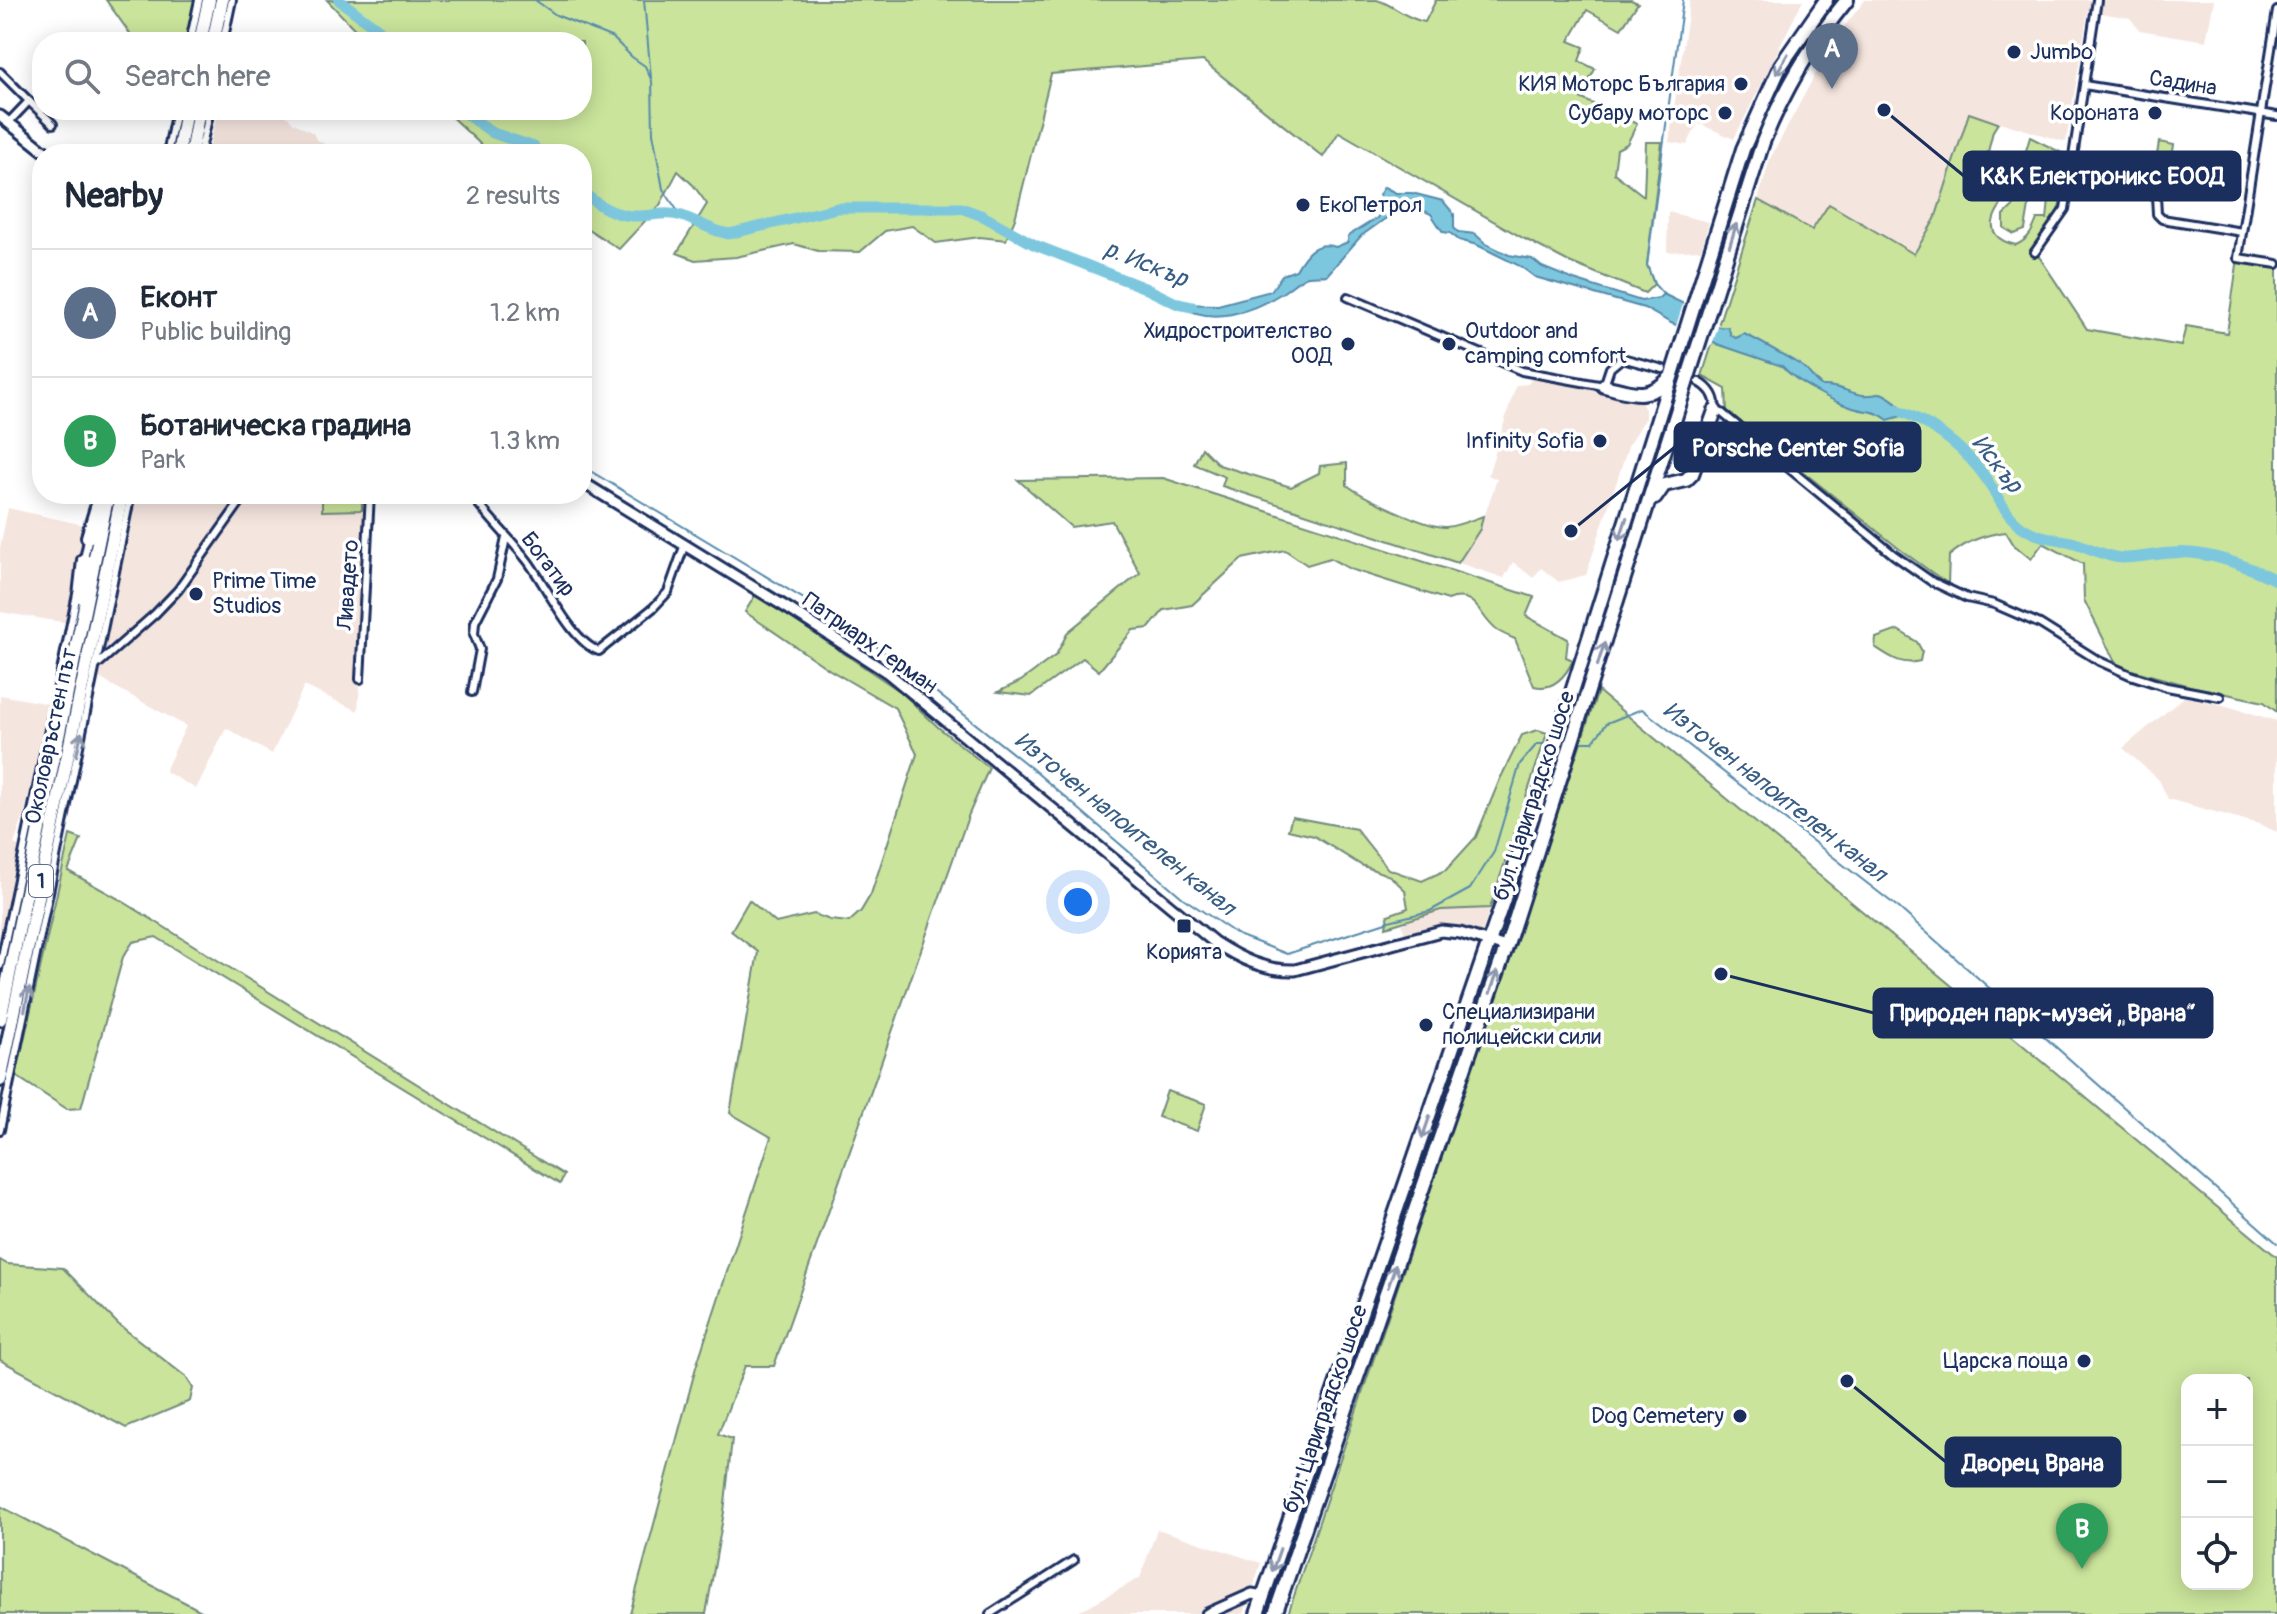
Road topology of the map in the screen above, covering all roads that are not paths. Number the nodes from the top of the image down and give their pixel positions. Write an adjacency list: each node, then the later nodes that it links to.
1 (199, 0): 9 (street)
2 (209, 0): 10 (highway)
3 (222, 0): 11 (highway)
4 (232, 0): 12 (street)
5 (1826, 0): 36 (highway, бул. Цариградско шосе, one-way to 36)
6 (1847, 0): 42 (highway, бул. Цариградско шосе, one-way to 6)
7 (2097, 0): 14 (street)
8 (2277, 11): 17 (street)
9 (192, 32)
10 (202, 32)
11 (215, 32)
12 (225, 32)
13 (0, 72): 15 (street)
14 (2084, 85): 17 (street, Садина); 31 (street)
15 (29, 101): 16 (street); 19 (street)
16 (32, 104)
17 (2261, 113): 18 (street, Садина); 32 (street)
18 (2277, 116)
19 (4, 120): 26 (street)
20 (49, 120): 25 (street)
21 (174, 120): 27 (street)
22 (184, 120): 28 (highway)
23 (197, 120): 29 (highway)
24 (208, 120): 30 (street)
25 (53, 124)
26 (35, 144)
27 (169, 144)
28 (180, 144)
29 (193, 144)
30 (202, 144)
31 (2071, 178): 32 (street); 33 (street)
32 (2242, 232): 34 (street)
33 (2035, 252)
34 (2277, 264)
35 (1348, 297): 38 (street)
36 (1667, 373): 38 (street); 39 (highway); 41 (highway, бул. Цариградско шосе)
37 (1699, 382): 40 (street)
38 (1604, 386): 39 (highway)
39 (1639, 394): 41 (highway)
40 (1715, 411): 43 (highway); 66 (street)
41 (1656, 425): 67 (highway, бул. Цариградско шосе, one-way to 67)
42 (1670, 435): 43 (highway); 52 (highway, бул. Цариградско шосе)
43 (1675, 482): 52 (highway)
44 (592, 488): 55 (street, Патриарх Герман)
45 (96, 504): 53 (highway)
46 (106, 504): 61 (highway, Околовръстен път / 1)
47 (124, 504): 64 (highway, Околовръстен път / 1)
48 (125, 504): 56 (highway)
49 (239, 504): 60 (street)
50 (369, 504): 63 (street, Ливадето)
51 (479, 504): 54 (street, Богатир)
52 (1640, 530): 68 (highway, бул. Цариградско шосе, one-way to 52)
53 (88, 537): 57 (street)
54 (506, 538): 55 (street, Богатир); 65 (street)
55 (685, 544): 67 (street, Патриарх Герман)
56 (119, 552): 58 (street)
57 (84, 560): 61 (highway); 69 (street)
58 (115, 568): 59 (street); 64 (highway)
59 (100, 644): 60 (street); 62 (street)
60 (116, 647): 62 (street)
61 (75, 655): 70 (highway, Околовръстен път / 1)
62 (95, 668): 72 (street, one-way to 62)
63 (360, 679)
64 (83, 682): 71 (highway, Околовръстен път / 1)
65 (472, 692)
66 (2220, 697)
67 (1490, 942): 68 (street, Патриарх Герман); 74 (highway, бул. Цариградско шосе, one-way to 74)
68 (1506, 947): 78 (highway, бул. Цариградско шосе, one-way to 68)
69 (0, 966)
70 (0, 1019)
71 (0, 1080)
72 (0, 1130)
73 (1074, 1560): 75 (street)
74 (1263, 1596): 76 (street); 77 (highway, бул. Цариградско шосе)
75 (990, 1614)
76 (1207, 1614)
77 (1257, 1614)
78 (1275, 1614)

